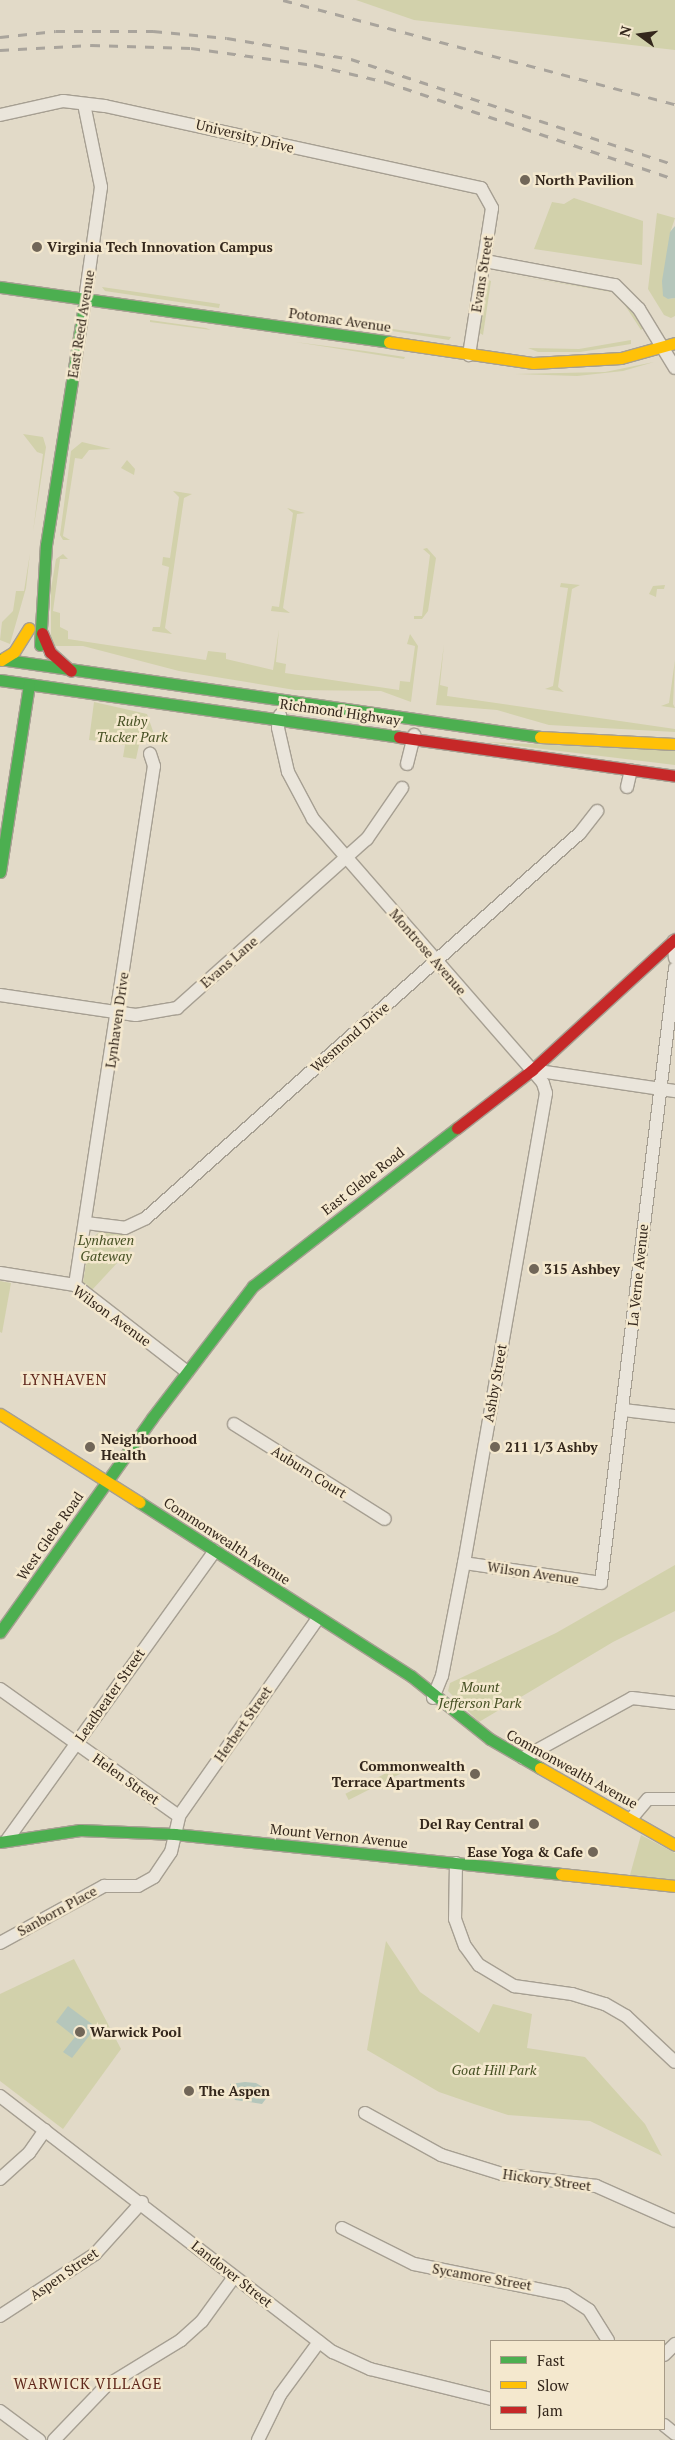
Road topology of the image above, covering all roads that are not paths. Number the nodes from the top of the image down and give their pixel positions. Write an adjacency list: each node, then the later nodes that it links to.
1 (84, 104): 2 (street, University Drive); 3 (street, University Drive); 6 (street, East Reed Avenue)
2 (0, 115)
3 (488, 193): 4 (street, Evans Street)
4 (485, 261): 7 (street); 8 (street, Evans Street)
5 (0, 287): 6 (main road, Potomac Avenue)
6 (85, 299): 8 (main road, Potomac Avenue); 10 (main road, East Reed Avenue)
7 (670, 344): 8 (main road, Potomac Avenue); 9 (street)
8 (469, 355)
9 (675, 368)
10 (46, 545): 11 (main road, East Reed Avenue); 12 (main road, East Reed Avenue)
11 (29, 628): 13 (main road); 14 (main road, East Reed Avenue)
12 (42, 633): 14 (main road, East Reed Avenue); 16 (main road)
13 (4, 660): 14 (main road, Richmond Highway); 15 (main road)
14 (34, 663): 15 (main road); 16 (main road, Richmond Highway); 18 (main road)
15 (21, 670): 17 (main road); 18 (main road)
16 (71, 671): 18 (main road); 19 (main road, Richmond Highway)
17 (0, 678): 18 (main road, Richmond Highway)
18 (35, 682): 20 (main road, Richmond Highway); 32 (main road)
19 (283, 701): 20 (street, Montrose Avenue); 21 (main road, Richmond Highway)
20 (279, 718): 22 (main road, Richmond Highway); 31 (street, Montrose Avenue)
21 (418, 721): 22 (street); 23 (main road, Richmond Highway)
22 (414, 738): 25 (street); 26 (main road, Richmond Highway)
23 (675, 744)
24 (150, 754): 38 (street, Lynhaven Drive)
25 (407, 764)
26 (630, 770): 27 (main road, Richmond Highway); 28 (street)
27 (675, 776)
28 (627, 787)
29 (402, 788): 31 (street, Evans Lane)
30 (597, 811): 35 (street, Wesmond Drive)
31 (345, 859): 35 (street, Montrose Avenue); 38 (street, Evans Lane)
32 (0, 872)
33 (674, 940): 34 (street); 39 (main road, East Glebe Road)
34 (675, 958)
35 (436, 961): 39 (street, Montrose Avenue); 42 (street, Wesmond Drive)
36 (675, 968): 40 (street, La Verne Avenue)
37 (0, 995): 38 (street, Evans Lane)
38 (119, 1012): 42 (street, Lynhaven Drive)
39 (532, 1070): 40 (street); 45 (main road, East Glebe Road); 54 (street, Ashby Street)
40 (659, 1088): 41 (street); 46 (street, La Verne Avenue)
41 (675, 1091)
42 (86, 1223): 44 (street, Lynhaven Drive)
43 (0, 1272): 44 (street, Wilson Avenue)
44 (75, 1285): 45 (street, Wilson Avenue)
45 (187, 1372): 51 (main road, East Glebe Road)
46 (623, 1410): 48 (street); 55 (street, La Verne Avenue)
47 (0, 1414): 51 (main road, Commonwealth Avenue)
48 (675, 1416)
49 (234, 1424): 52 (street, Auburn Court)
50 (0, 1428): 51 (main road, Commonwealth Avenue)
51 (104, 1486): 53 (main road, Commonwealth Avenue); 57 (main road, West Glebe Road)
52 (385, 1519)
53 (211, 1556): 56 (main road, Commonwealth Avenue); 61 (street, Leadbeater Street)
54 (464, 1563): 55 (street, Wilson Avenue); 59 (street, Ashby Street)
55 (601, 1583)
56 (315, 1622): 59 (main road, Commonwealth Avenue); 64 (street, Herbert Street)
57 (0, 1632)
58 (0, 1689): 61 (street, Helen Street)
59 (433, 1698): 62 (main road, Commonwealth Avenue)
60 (675, 1703): 62 (street)
61 (76, 1743): 64 (street, Helen Street); 67 (street, Leadbeater Street)
62 (523, 1758): 65 (main road, Commonwealth Avenue)
63 (675, 1799): 65 (street)
64 (179, 1816): 66 (street, Herbert Street)
65 (631, 1819): 68 (main road, Commonwealth Avenue)
66 (175, 1834): 67 (main road, Mount Vernon Avenue); 69 (main road, Mount Vernon Avenue); 71 (street, Sanborn Place)
67 (4, 1841)
68 (675, 1845)
69 (456, 1863): 70 (main road, Mount Vernon Avenue); 72 (street)
70 (675, 1886)
71 (0, 1942)
72 (673, 2055)
73 (0, 2096): 75 (street, Landover Street)
74 (365, 2113): 78 (street, Hickory Street)
75 (45, 2130): 76 (street); 77 (street, Landover Street)
76 (0, 2178)
77 (142, 2202): 80 (street, Landover Street); 81 (street, Aspen Street)
78 (675, 2221)
79 (342, 2228): 82 (street, Sycamore Street)
80 (234, 2277): 83 (street, Landover Street); 92 (street)
81 (0, 2316)
82 (607, 2340)
83 (319, 2342): 86 (street, Landover Street); 90 (street)
84 (675, 2344): 85 (street)
85 (665, 2354)
86 (490, 2399)
87 (0, 2411): 91 (street)
88 (665, 2426): 89 (street)
89 (675, 2434)
90 (262, 2438)
91 (39, 2440)
92 (54, 2440)

